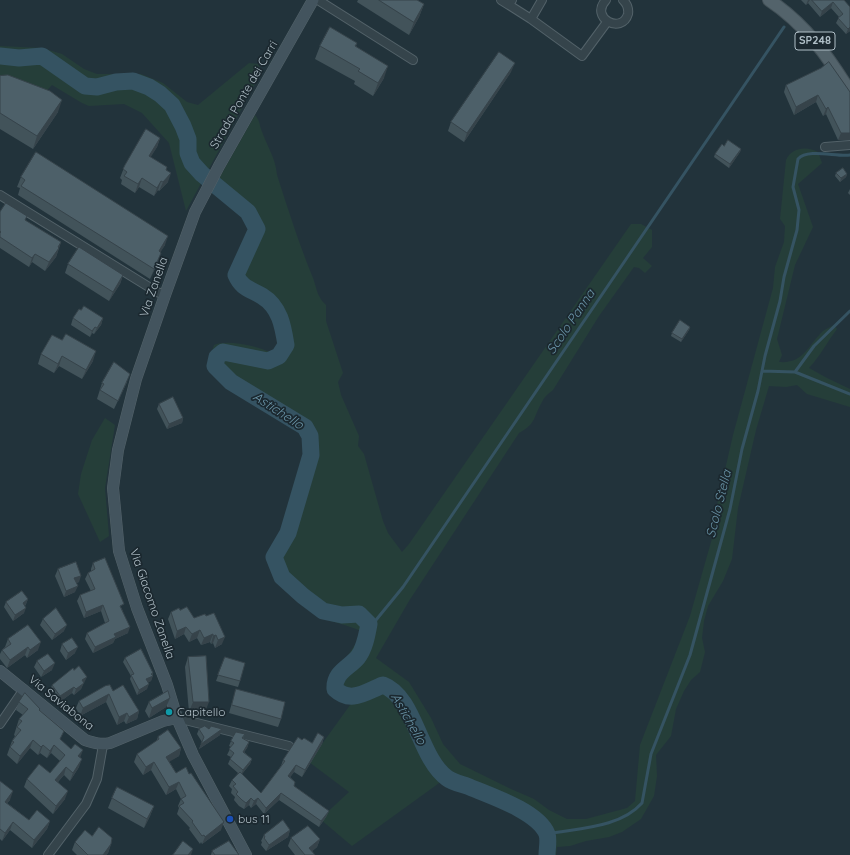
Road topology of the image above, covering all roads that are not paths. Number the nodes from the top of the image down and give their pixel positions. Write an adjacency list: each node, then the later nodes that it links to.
1 (313, 0): 16 (street, Strada Ponte dei Carri)
2 (318, 0): 11 (street)
3 (501, 0): 8 (street)
4 (542, 0): 9 (street)
5 (606, 0): 10 (street)
6 (623, 0): 10 (street)
7 (771, 0): 12 (main road, SP248)
8 (511, 2): 9 (street)
9 (531, 19): 10 (street)
10 (607, 22)
11 (413, 60)
12 (850, 92)
13 (850, 145): 14 (street)
14 (825, 147)
15 (0, 195): 17 (street)
16 (199, 204): 17 (street, Via Zanella)
17 (164, 294): 18 (street, Via Zanella)
18 (136, 379): 21 (street, Via Giacomo Zanella)
19 (0, 671): 20 (street, Via Saviabona)
20 (24, 690): 22 (street); 23 (street, Via Saviabona)
21 (177, 718): 23 (street); 24 (street); 26 (street, Via Giacomo Zanella)
22 (0, 724)
23 (103, 745): 25 (street)
24 (289, 746)
25 (48, 855)
26 (246, 855)

